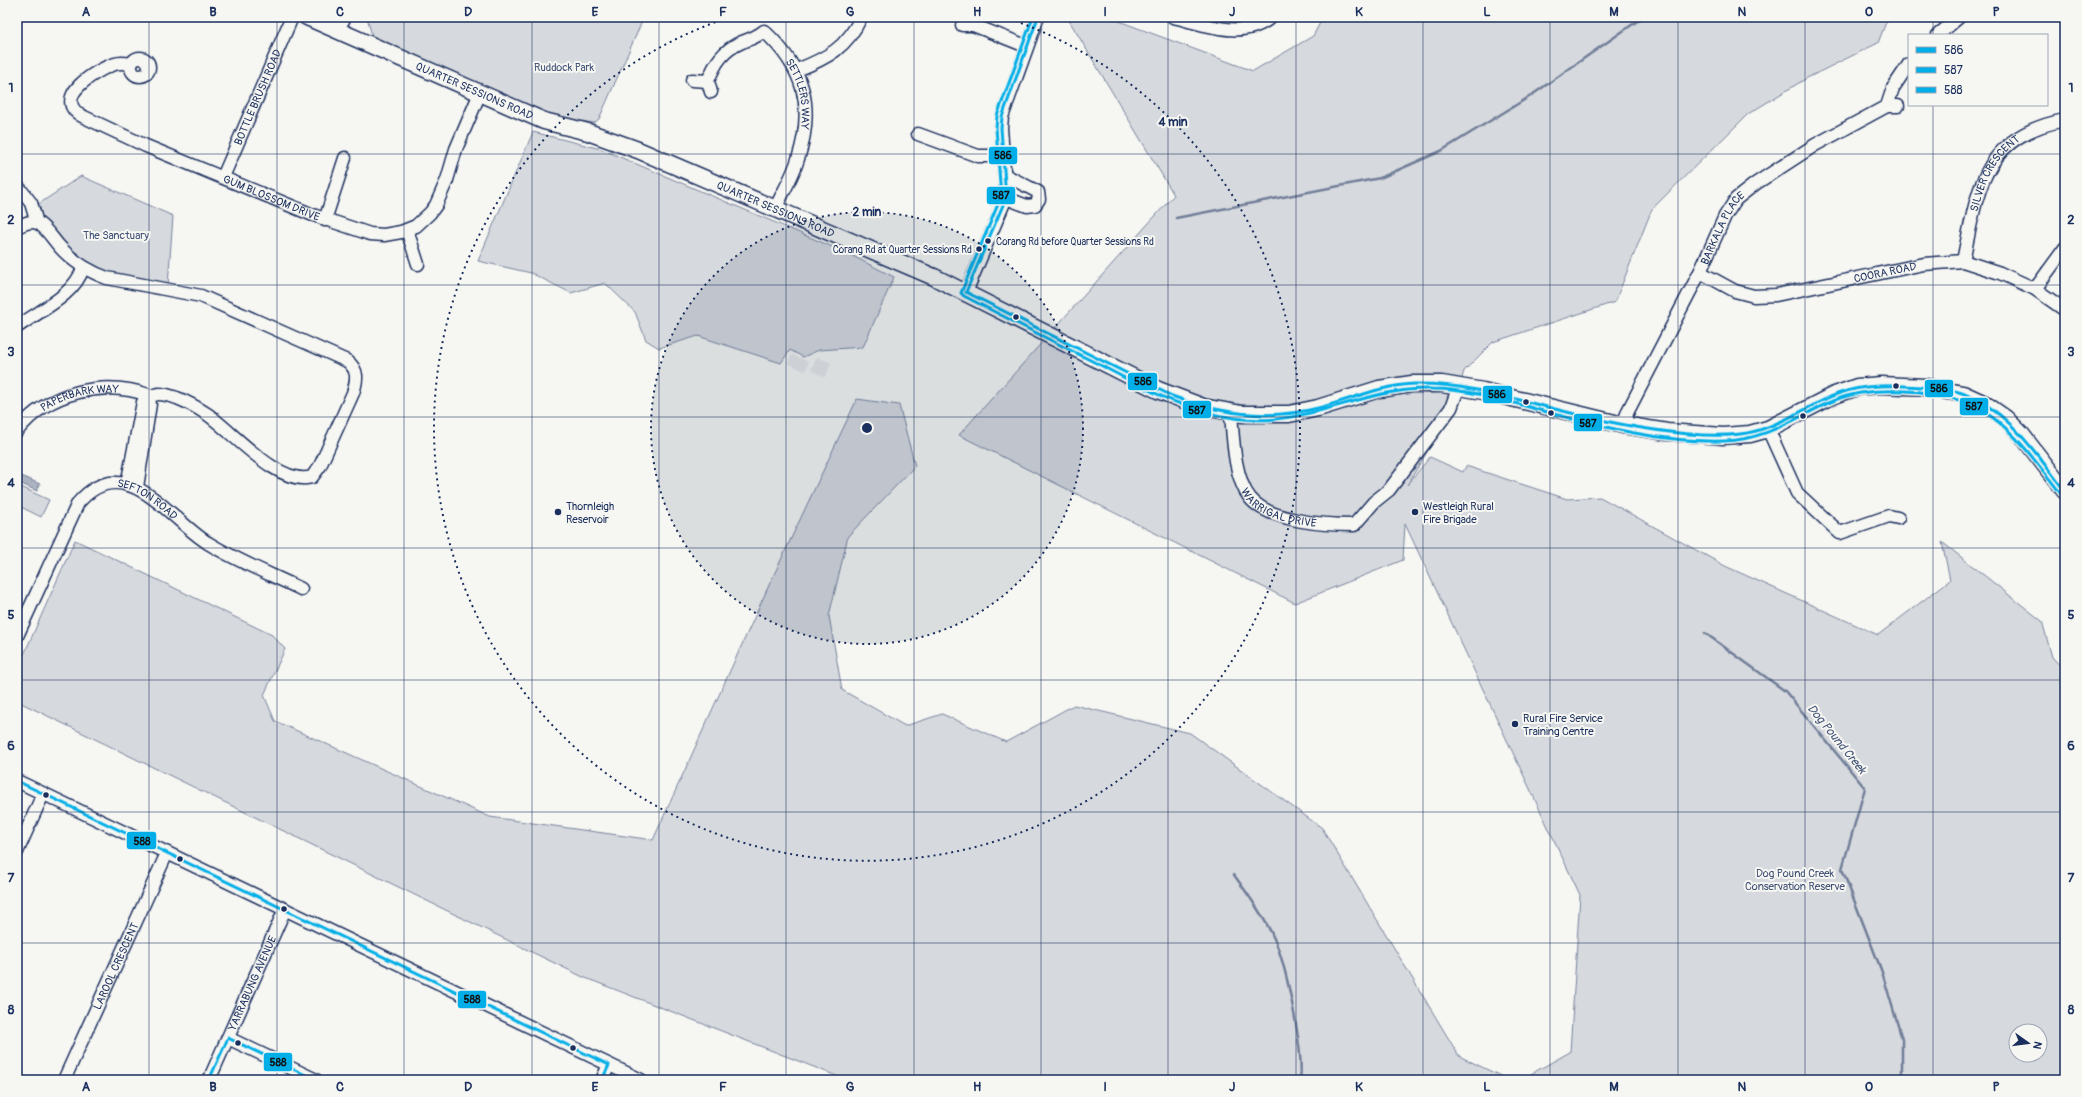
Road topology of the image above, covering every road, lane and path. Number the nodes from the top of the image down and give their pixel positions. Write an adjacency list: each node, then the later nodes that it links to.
1 (292, 17): 22 (street, BOTTLE BRUSH ROAD)
2 (307, 17): 8 (main road, QUARTER SESSIONS ROAD)
3 (861, 17): 14 (street)
4 (1038, 17): 11 (street)
5 (1173, 17): 6 (street)
6 (1271, 17)
7 (1959, 17): 10 (street)
8 (341, 24): 16 (main road, QUARTER SESSIONS ROAD)
9 (962, 24): 11 (street)
10 (1939, 34)
11 (1026, 46): 19 (street)
12 (131, 64): 22 (street, GUM BLOSSOM DRIVE)
13 (1908, 65): 34 (street, BARKALA PLACE)
14 (797, 70): 15 (street, SETTLERS WAY); 25 (street, SETTLERS WAY)
15 (692, 80)
16 (480, 93): 25 (main road, QUARTER SESSIONS ROAD); 29 (street, GUM BLOSSOM DRIVE)
17 (2065, 120): 31 (street, SILVER CRESCENT)
18 (918, 134): 19 (street)
19 (1002, 156): 21 (street)
20 (345, 158): 26 (street)
21 (1005, 175): 24 (street); 24 (street)
22 (223, 178): 26 (street, GUM BLOSSOM DRIVE)
23 (17, 185): 27 (street)
24 (1006, 198): 36 (street)
25 (775, 209): 36 (main road, QUARTER SESSIONS ROAD)
26 (325, 220): 29 (street, GUM BLOSSOM DRIVE)
27 (37, 223): 28 (street); 33 (street)
28 (17, 227)
29 (407, 230): 32 (street)
30 (2065, 248): 35 (street)
31 (1963, 260): 34 (street, COORA ROAD); 35 (street, COORA ROAD)
32 (418, 264)
33 (82, 268): 38 (street); 40 (street)
34 (1700, 272): 42 (street, BARKALA PLACE)
35 (2035, 289): 37 (street, COORA ROAD)
36 (966, 292): 41 (main road, QUARTER SESSIONS ROAD)
37 (2065, 310)
38 (17, 327)
39 (1459, 386): 41 (main road, QUARTER SESSIONS ROAD); 41 (street, WARRIGAL DRIVE); 42 (main road, QUARTER SESSIONS ROAD)
40 (149, 397): 44 (street, PAPERBARK WAY); 45 (street)
41 (1231, 413)
42 (1623, 425): 43 (main road, QUARTER SESSIONS ROAD)
43 (1768, 429): 46 (main road, QUARTER SESSIONS ROAD); 47 (street)
44 (17, 431)
45 (132, 486): 48 (street, SEFTON ROAD); 49 (street, SEFTON ROAD)
46 (2065, 491)
47 (1898, 518)
48 (301, 589)
49 (17, 636)
50 (17, 781): 51 (street)
51 (43, 794): 52 (street); 53 (street)
52 (17, 852)
53 (167, 853): 54 (street); 57 (street, LAROOL CRESCENT)
54 (286, 909): 55 (street, YARRABUNG AVENUE); 56 (street)
55 (228, 1038): 58 (street, YARRABUNG AVENUE); 59 (street)
56 (609, 1065): 60 (street); 61 (street)
57 (64, 1080)
58 (209, 1080)
59 (316, 1080)
60 (602, 1080)
61 (642, 1080)

